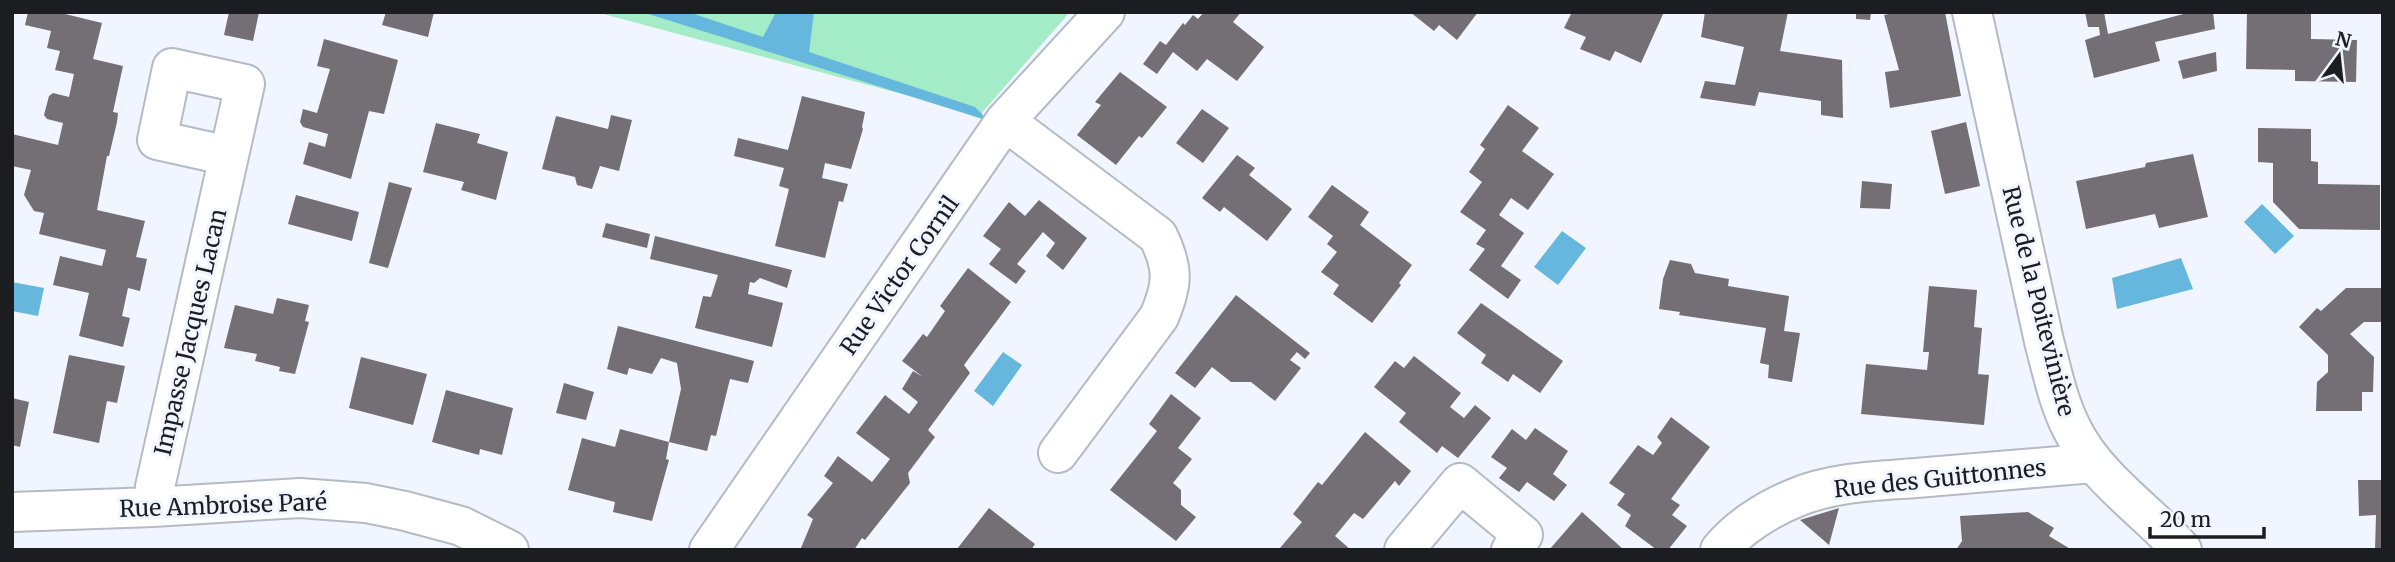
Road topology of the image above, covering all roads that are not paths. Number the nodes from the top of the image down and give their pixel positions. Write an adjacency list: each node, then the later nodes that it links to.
1 (1105, 12): 3 (street, Rue Victor Cornil)
2 (1972, 12): 6 (street, Rue de la Poitevinière)
3 (1005, 121): 5 (street); 10 (street, Rue Victor Cornil)
4 (229, 156): 7 (street, Impasse Jacques Lacan)
5 (1058, 453)
6 (2094, 463): 13 (street, Rue des Guittonnes); 14 (street, Rue de la Poitevinière)
7 (153, 508): 8 (street, Rue Ambroise Paré); 9 (street, Rue Ambroise Paré)
8 (12, 512)
9 (509, 550)
10 (709, 550)
11 (1404, 550): 12 (street)
12 (1511, 550)
13 (1720, 550)
14 (2182, 550)

